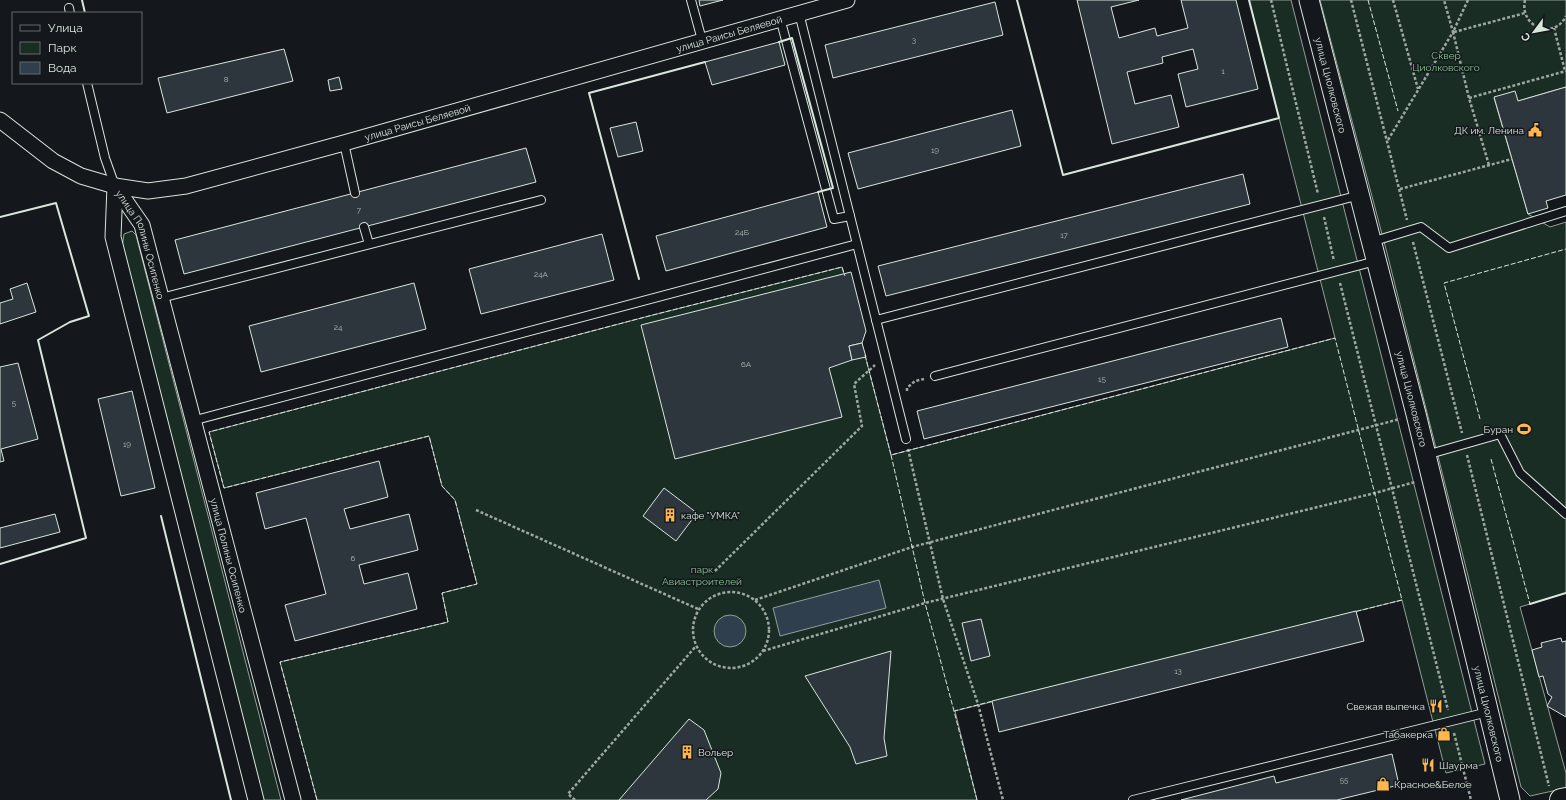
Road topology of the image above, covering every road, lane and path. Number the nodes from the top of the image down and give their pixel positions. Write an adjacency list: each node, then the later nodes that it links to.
1 (691, 0): 16 (lane)
2 (847, 0): 10 (street, улица Раисы Беляевой)
3 (1270, 0): 31 (path)
4 (1309, 0): 29 (street, улица Циолковского)
5 (1351, 0): 22 (path)
6 (1393, 0): 19 (path)
7 (1444, 0): 15 (path)
8 (1468, 0): 15 (path)
9 (1526, 0): 11 (path)
10 (799, 13): 13 (street, улица Раисы Беляевой); 33 (lane)
11 (1525, 13): 14 (path); 15 (path)
12 (1566, 16): 14 (path)
13 (780, 18): 16 (street, улица Раисы Беляевой); 33 (lane)
14 (1554, 28): 17 (path)
15 (1453, 32): 19 (path); 20 (path)
16 (702, 40): 23 (street, улица Раисы Беляевой)
17 (1566, 71): 20 (path)
18 (87, 84): 26 (lane)
19 (1418, 90): 22 (path)
20 (1469, 98): 25 (path)
21 (0, 120): 26 (street, улица Раисы Беляевой)
22 (1387, 140): 27 (path)
23 (344, 143): 26 (street, улица Раисы Беляевой); 28 (lane)
24 (1512, 158): 25 (path)
25 (1489, 165): 27 (path)
26 (115, 186): 41 (street, улица Полины Осипенко); 66 (street, улица Полины Осипенко)
27 (1400, 189): 35 (path)
28 (355, 193)
29 (1360, 195): 31 (lane); 36 (street, улица Циолковского)
30 (541, 200): 37 (lane)
31 (1321, 205): 40 (path); 42 (lane)
32 (1566, 211): 35 (lane)
33 (850, 216): 38 (lane)
34 (364, 227): 37 (lane)
35 (1410, 230): 36 (lane); 50 (path)
36 (1371, 242): 39 (street, улица Циолковского)
37 (369, 244): 41 (lane)
38 (857, 244): 42 (lane); 47 (lane)
39 (1376, 261): 40 (lane); 46 (street, улица Циолковского)
40 (1337, 272): 44 (lane); 48 (path)
41 (161, 298): 47 (street, улица Полины Осипенко)
42 (876, 320): 43 (lane)
43 (886, 356): 49 (lane); 57 (path)
44 (935, 376): 45 (path)
45 (907, 396)
46 (1416, 414): 48 (path); 51 (street, улица Циолковского)
47 (192, 421): 67 (street, улица Полины Осипенко)
48 (1375, 425): 53 (path); 56 (path)
49 (906, 439): 56 (path)
50 (1465, 444): 51 (lane); 55 (lane); 65 (path)
51 (1425, 455): 52 (street, улица Циолковского)
52 (1431, 477): 53 (path); 63 (street, улица Циолковского)
53 (1391, 489): 58 (path); 64 (path)
54 (476, 510): 60 (path)
55 (1566, 514)
56 (929, 544): 58 (path); 59 (path)
57 (715, 571)
58 (943, 599): 62 (path); 69 (path)
59 (755, 600): 60 (path); 62 (path)
60 (698, 609): 61 (path)
61 (696, 646): 62 (path); 68 (path)
62 (763, 651)
63 (1488, 712): 64 (lane); 72 (street, улица Циолковского)
64 (1451, 722): 70 (lane); 71 (path)
65 (1559, 795)
66 (256, 800)
67 (293, 800)
68 (575, 800)
69 (1003, 800)
70 (1133, 800)
71 (1471, 800)
72 (1510, 800)

